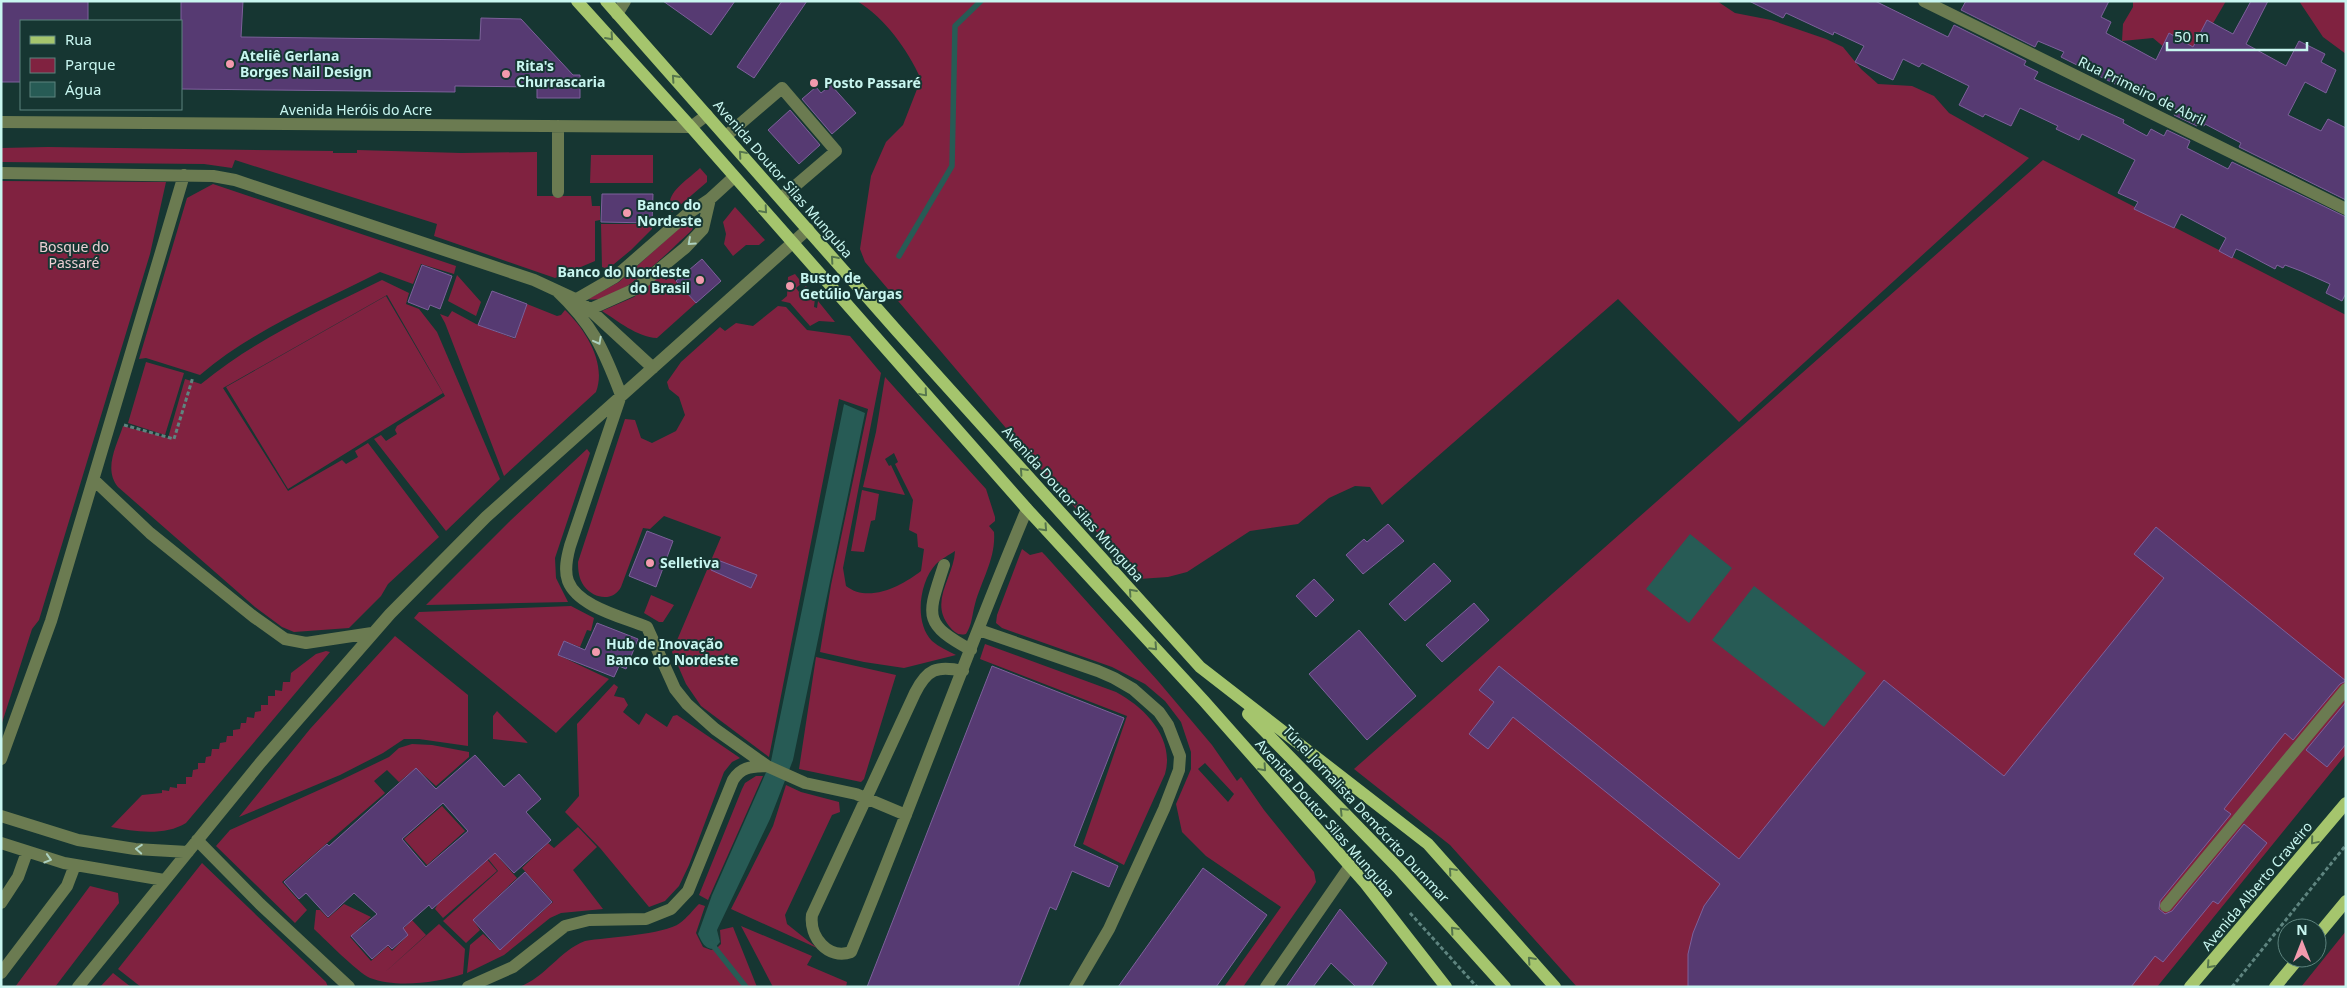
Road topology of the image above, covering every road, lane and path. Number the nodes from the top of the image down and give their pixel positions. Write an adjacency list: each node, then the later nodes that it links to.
1 (577, 1): 9 (main road, Avenida Doutor Silas Munguba, one-way to 9)
2 (606, 1): 5 (main road, Avenida Doutor Silas Munguba)
3 (625, 1): 5 (street)
4 (1924, 1): 17 (street, Rua Primeiro de Abril)
5 (617, 14): 6 (main road, Avenida Doutor Silas Munguba, one-way to 5)
6 (707, 115): 9 (street); 10 (main road, Avenida Doutor Silas Munguba)
7 (1, 122): 8 (street, Avenida Heróis do Acre)
8 (558, 126): 9 (street, Avenida Heróis do Acre); 14 (street)
9 (691, 127): 13 (main road, Avenida Doutor Silas Munguba)
10 (726, 136): 15 (main road, Avenida Doutor Silas Munguba, one-way to 10); 15 (street)
11 (1, 173): 12 (street)
12 (184, 175): 20 (street); 26 (street)
13 (734, 177): 16 (street); 19 (main road, Avenida Doutor Silas Munguba, one-way to 19)
14 (558, 192)
15 (781, 198): 18 (main road, Avenida Doutor Silas Munguba)
16 (710, 199): 20 (street); 21 (street, one-way to 21)
17 (2346, 209)
18 (808, 229): 19 (street); 32 (main road, Avenida Doutor Silas Munguba, one-way to 18)
19 (793, 243): 22 (street); 27 (main road, Avenida Doutor Silas Munguba, one-way to 27)
20 (572, 301): 21 (street)
21 (585, 312): 22 (street); 24 (street, one-way to 24)
22 (653, 368): 24 (street)
23 (192, 377): 25 (path)
24 (621, 395): 30 (street); 36 (street)
25 (126, 416)
26 (94, 480): 30 (street); 35 (street)
27 (1027, 509): 29 (street); 47 (main road, Avenida Doutor Silas Munguba, one-way to 47)
28 (944, 565): 31 (street)
29 (979, 630): 31 (street); 58 (street)
30 (372, 633): 41 (street)
31 (971, 650): 33 (street)
32 (1200, 667): 61 (main road, Túnel Jornalista Demócrito Dummar, one-way to 32); 62 (main road, Avenida Doutor Silas Munguba, one-way to 32)
33 (963, 670): 37 (street); 39 (street)
34 (2346, 689): 51 (street)
35 (1, 759)
36 (767, 766): 37 (street); 57 (street)
37 (868, 798): 39 (street); 39 (street)
38 (2346, 803): 63 (main road, Avenida Alberto Craveiro, one-way to 63)
39 (906, 815)
40 (1, 816): 45 (street, one-way to 40)
41 (196, 840): 45 (street); 56 (street)
42 (1, 843): 44 (street)
43 (2346, 845): 64 (path)
44 (27, 852): 46 (street, one-way to 46); 50 (street)
45 (188, 852): 48 (street)
46 (74, 865): 48 (street); 54 (street)
47 (1350, 866): 59 (street); 60 (main road, Avenida Doutor Silas Munguba)
48 (164, 880): 55 (street)
49 (2346, 900): 52 (main road)
50 (1, 903)
51 (2166, 906)
52 (2327, 924)
53 (2290, 968): 65 (main road)
54 (1, 973)
55 (78, 987)
56 (349, 987)
57 (468, 987)
58 (1075, 987)
59 (1266, 987)
60 (1446, 987)
61 (1505, 987)
62 (1554, 987)
63 (2190, 987)
64 (2232, 987)
65 (2275, 987)

